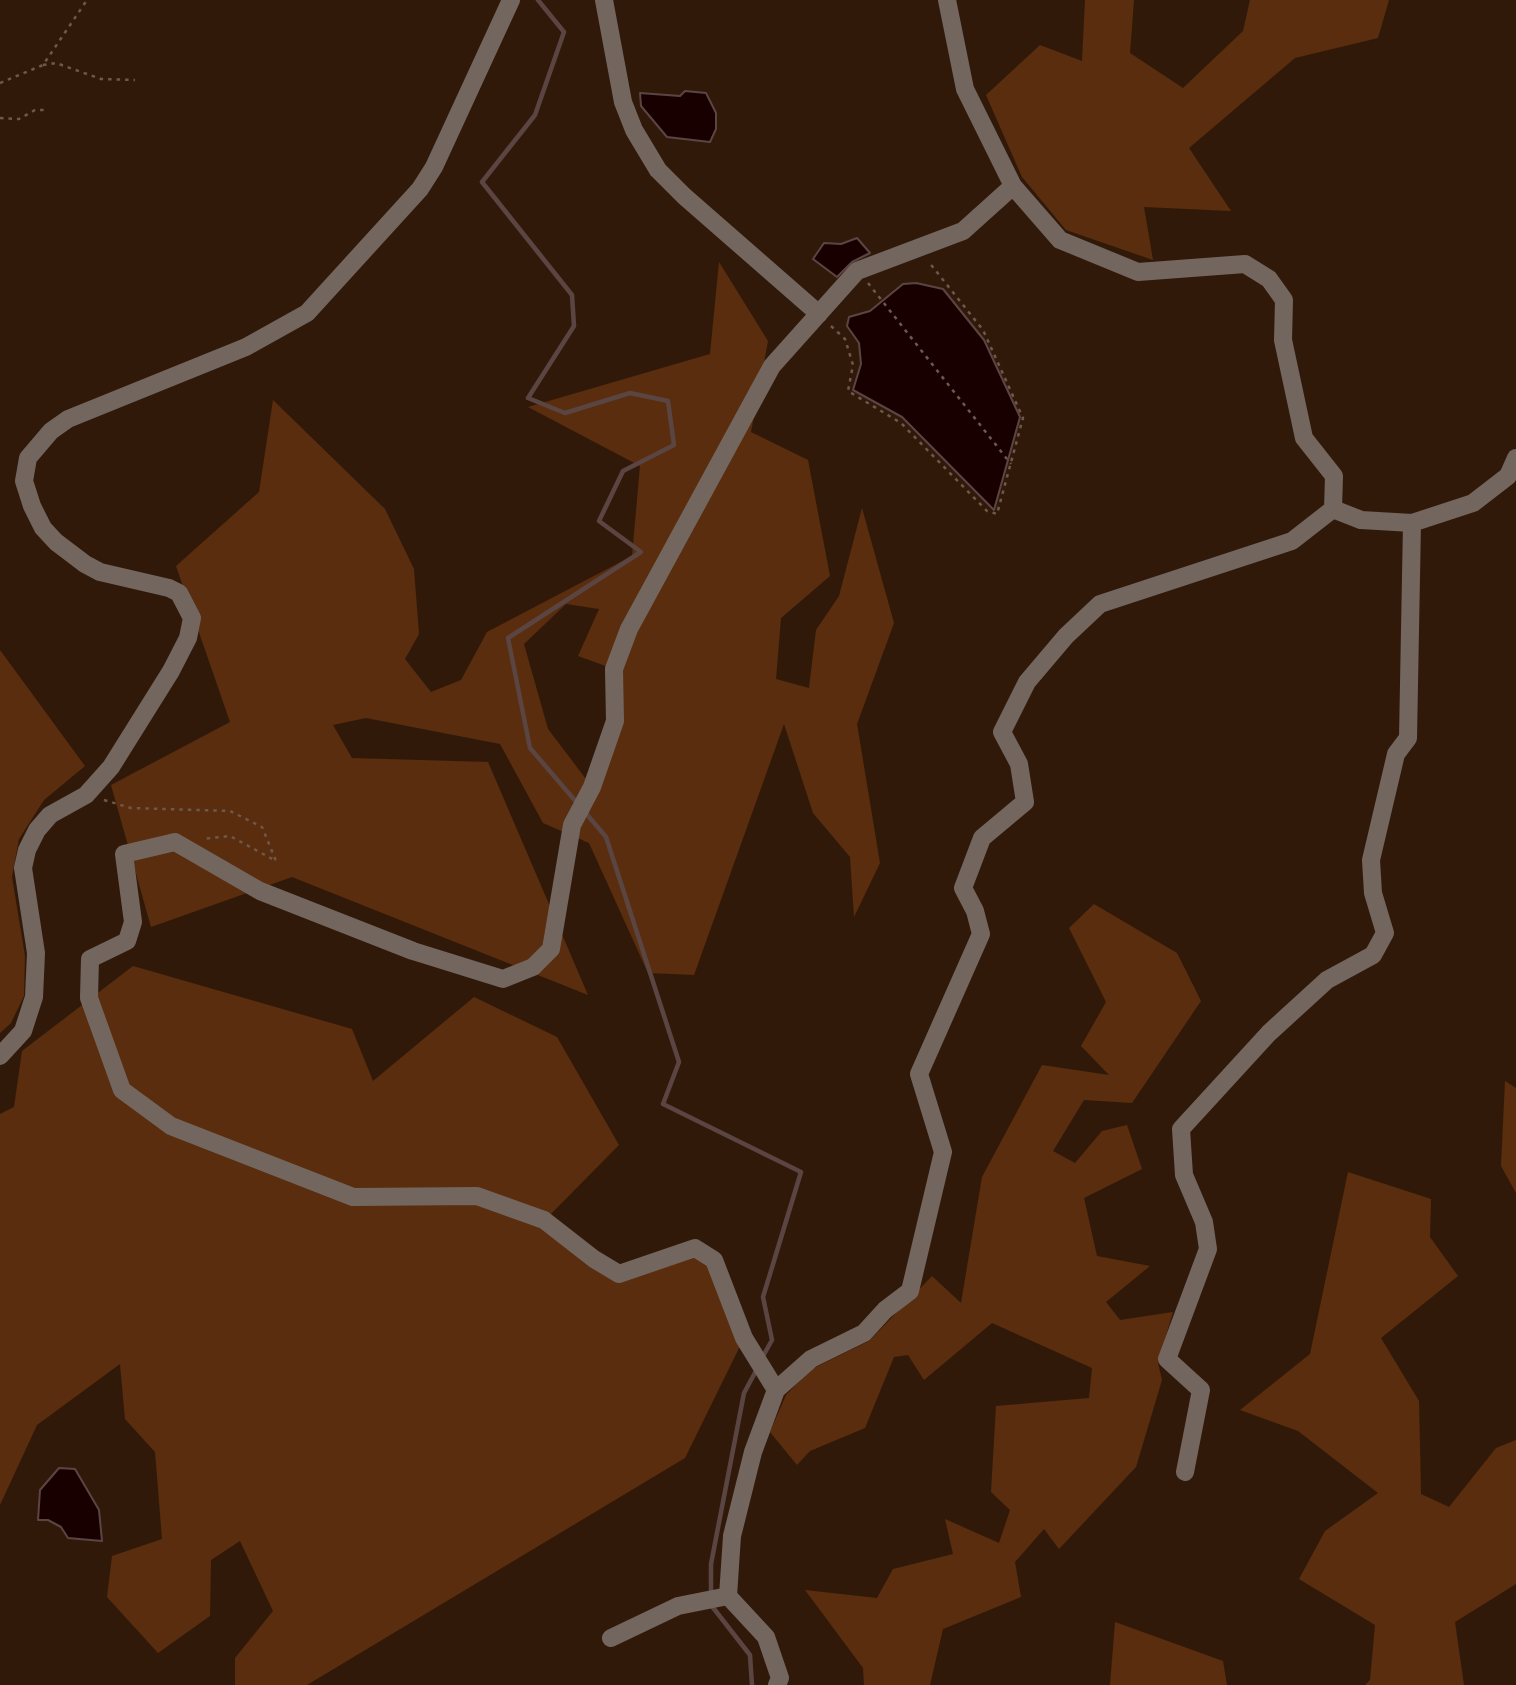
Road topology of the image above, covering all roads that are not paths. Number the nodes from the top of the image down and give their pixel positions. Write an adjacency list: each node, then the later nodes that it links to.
1 (511, 0): 9 (street)
2 (604, 0): 5 (street)
3 (947, 0): 4 (street)
4 (1013, 186): 5 (street); 7 (street)
5 (819, 314): 10 (street)
6 (1516, 458): 8 (street)
7 (1333, 509): 8 (street); 10 (street)
8 (1412, 523): 11 (street)
9 (0, 1056)
10 (776, 1390): 12 (street)
11 (1185, 1472)
12 (728, 1597): 13 (street); 14 (street)
13 (611, 1638)
14 (777, 1685)

